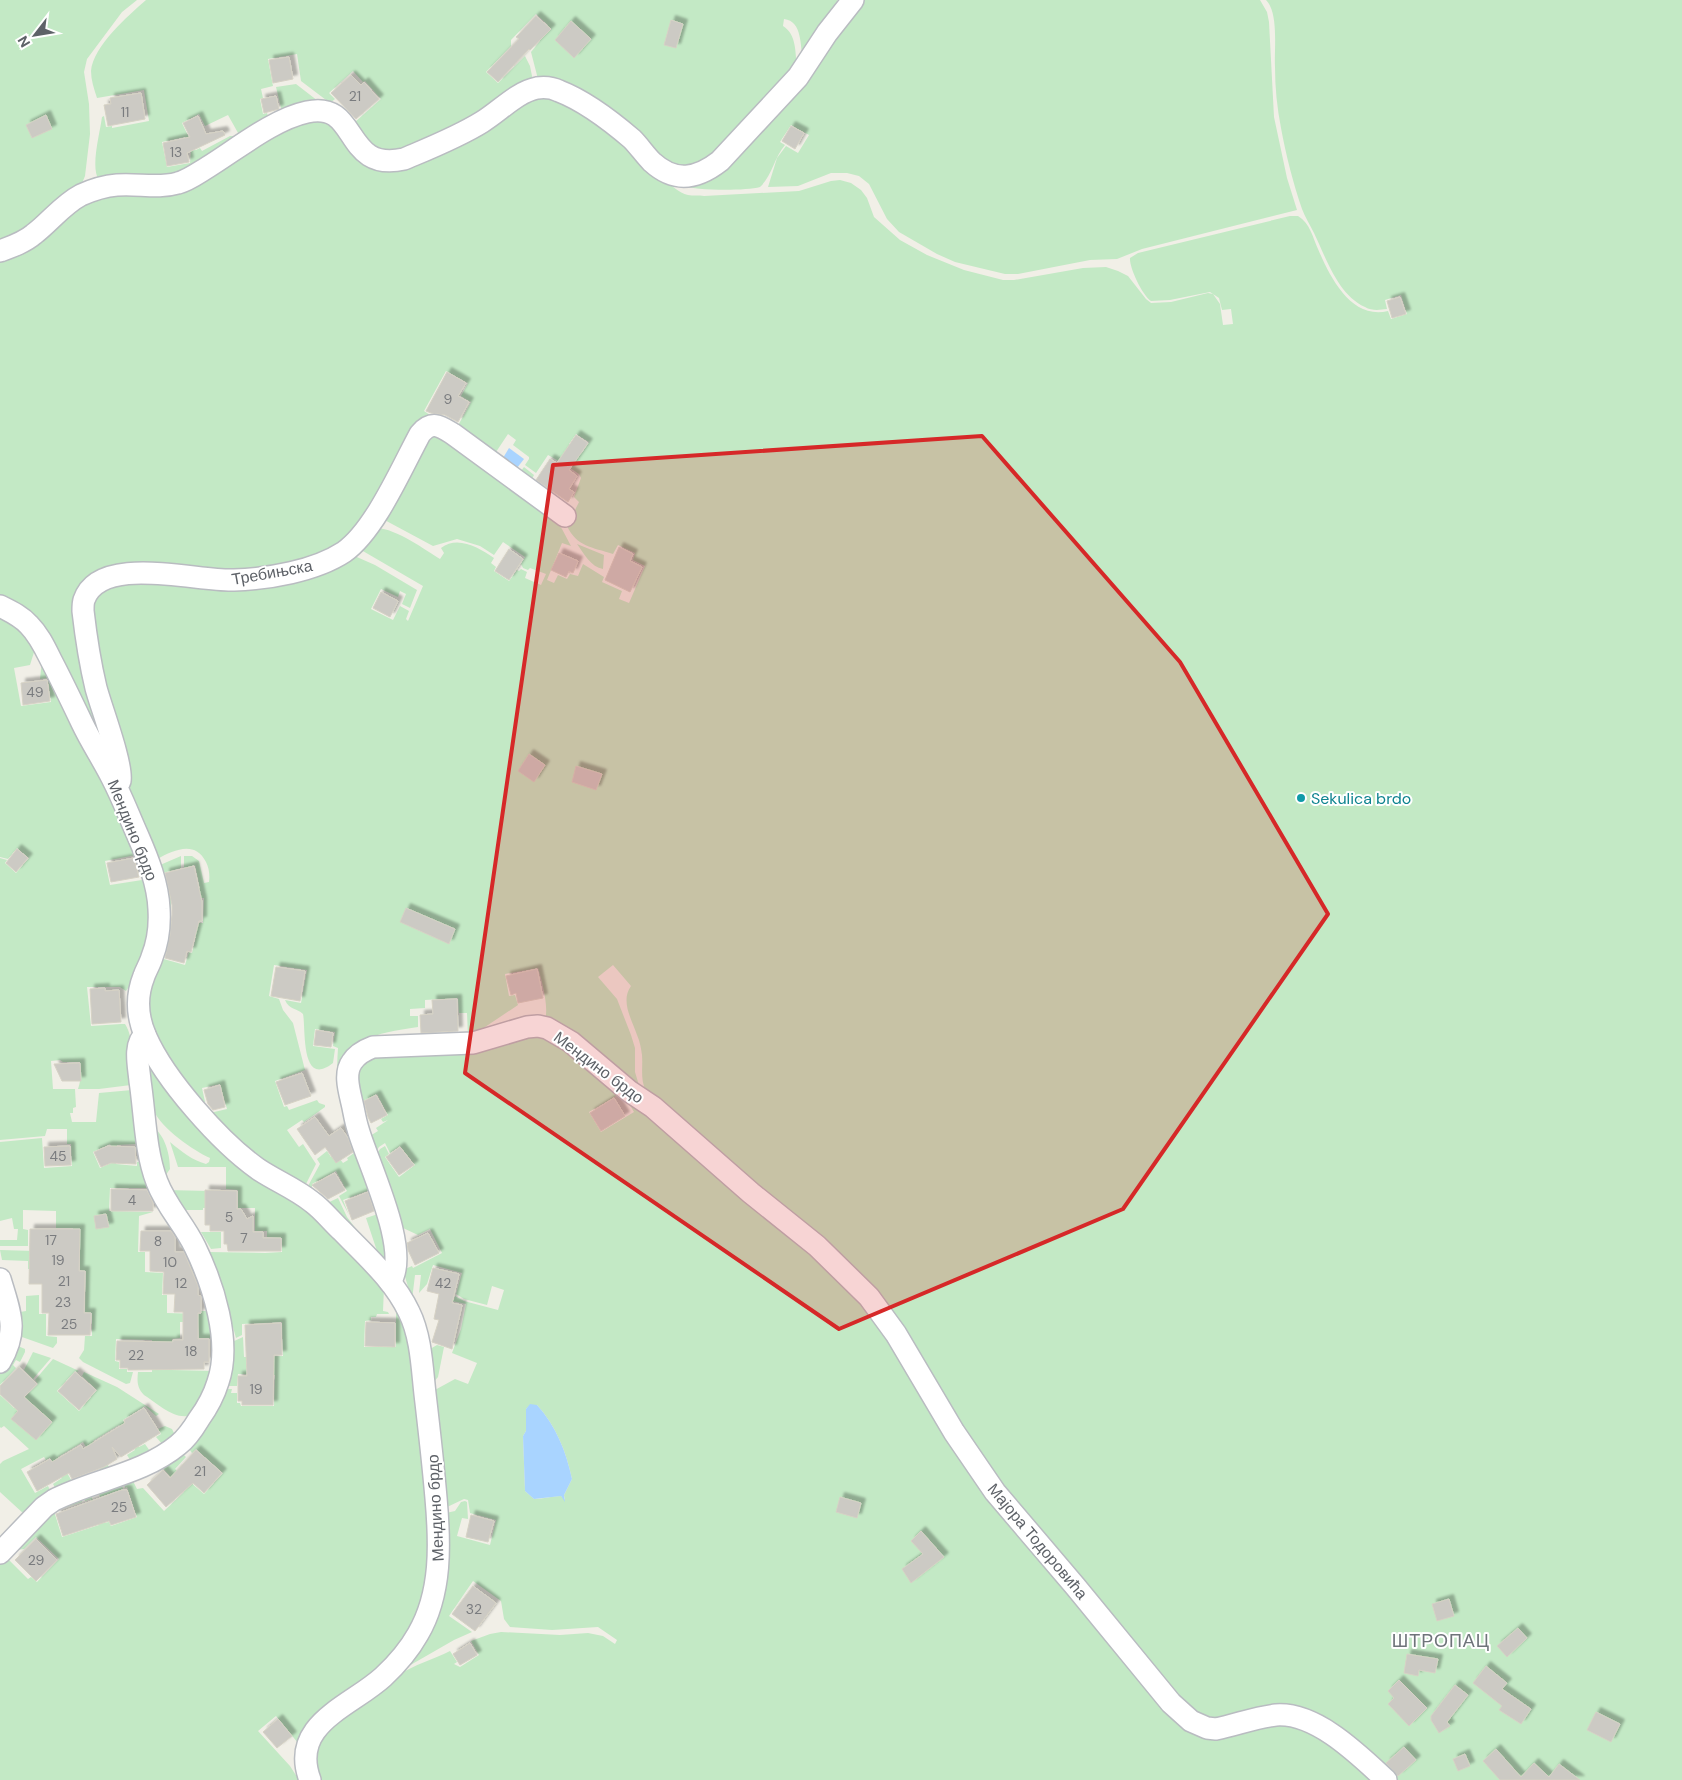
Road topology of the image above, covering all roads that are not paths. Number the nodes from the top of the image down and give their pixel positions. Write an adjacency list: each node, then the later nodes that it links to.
1 (853, 0): 2 (street)
2 (0, 251)
3 (565, 516): 5 (street, Требињска)
4 (0, 606): 5 (street, Мендино брдо)
5 (118, 789): 6 (street, Мендино брдо)
6 (145, 1035): 9 (street, Мендино брдо); 12 (street)
7 (751, 1193): 9 (street, Мендино брдо); 14 (street, Мајора Тодоровића)
8 (0, 1279): 10 (street)
9 (390, 1282): 13 (street, Мендино брдо)
10 (5, 1311): 11 (street)
11 (0, 1362)
12 (0, 1553)
13 (310, 1780)
14 (1386, 1780)

